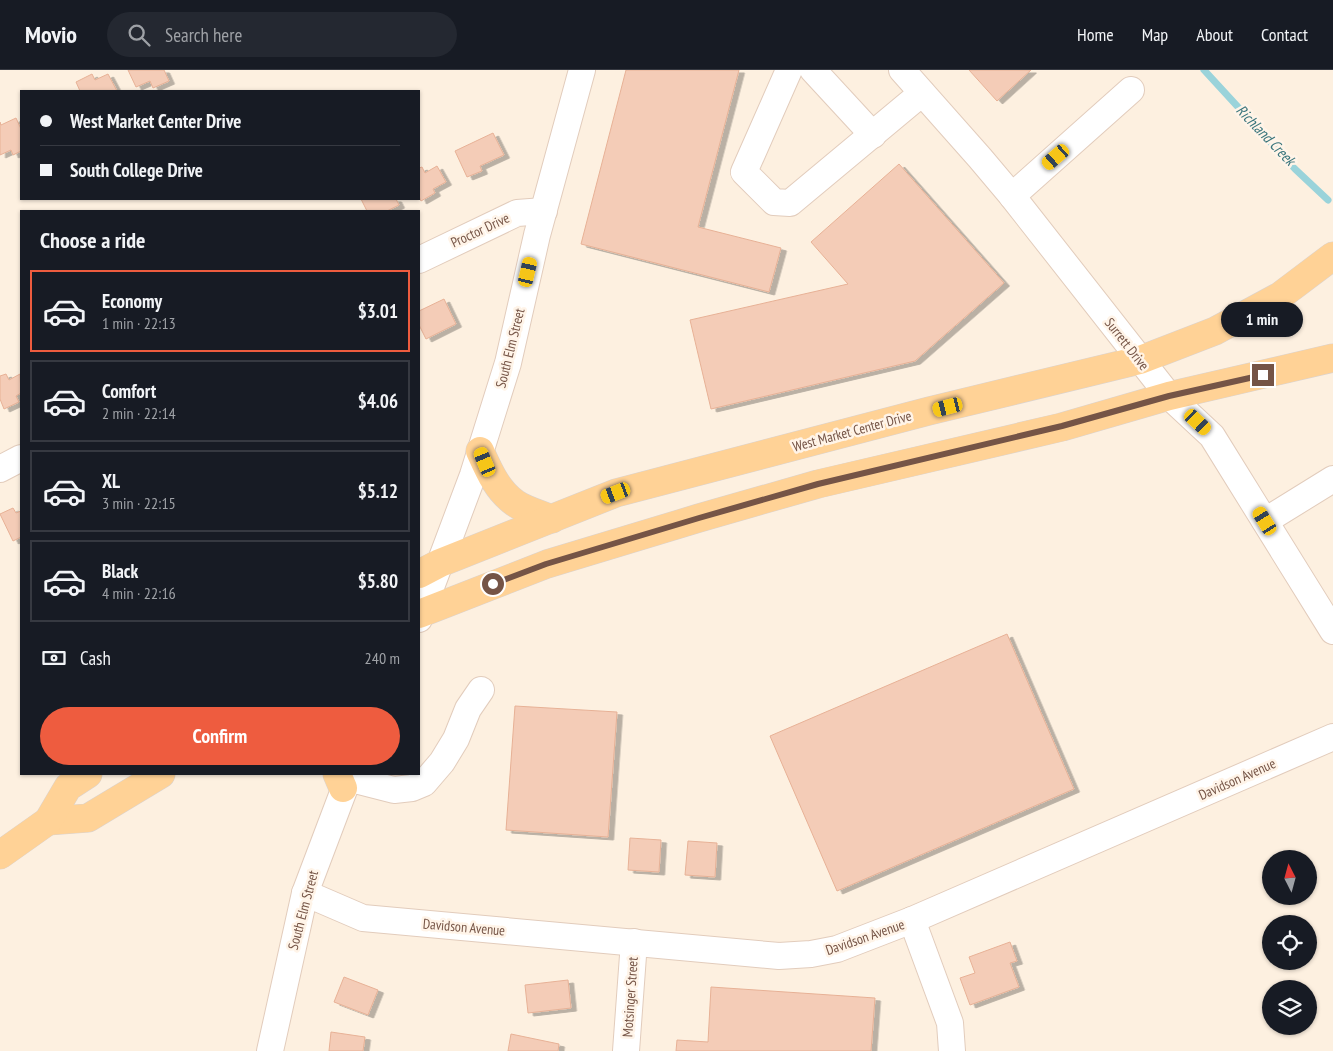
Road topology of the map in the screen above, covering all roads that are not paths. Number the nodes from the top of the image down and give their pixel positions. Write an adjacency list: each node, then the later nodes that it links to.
1 (582, 70): 9 (street, South Elm Street)
2 (789, 70): 7 (street)
3 (813, 70): 7 (street)
4 (902, 70): 6 (street, Surrett Drive)
5 (1131, 90): 8 (street)
6 (922, 93): 7 (street); 8 (street, Surrett Drive)
7 (873, 134)
8 (1012, 196): 13 (street, Surrett Drive)
9 (544, 211): 11 (street, Proctor Drive); 15 (street, South Elm Street)
10 (1333, 256): 13 (main road, West Market Center Drive)
11 (420, 260)
12 (1333, 358): 14 (main road)
13 (1140, 360): 14 (street, Surrett Drive); 19 (main road, West Market Center Drive)
14 (1169, 396): 20 (street, Surrett Drive); 22 (main road)
15 (480, 450): 19 (main road); 21 (street, South Elm Street)
16 (20, 458): 17 (street)
17 (0, 468)
18 (1333, 479): 20 (street)
19 (552, 519): 21 (main road, West Market Center Drive)
20 (1265, 521): 23 (street, Surrett Drive)
21 (429, 569): 22 (street, South Elm Street)
22 (420, 615)
23 (1333, 631)
24 (481, 690): 28 (street)
25 (1333, 737): 32 (street, Davidson Avenue)
26 (86, 775): 29 (main road)
27 (159, 775): 29 (main road)
28 (344, 778): 31 (street, South Elm Street)
29 (48, 821): 30 (main road)
30 (0, 855)
31 (305, 893): 33 (street, Davidson Avenue); 34 (street, South Elm Street)
32 (912, 920): 33 (street, Davidson Avenue); 36 (street)
33 (634, 942): 35 (street, Motsinger Street)
34 (270, 1051)
35 (626, 1051)
36 (952, 1051)

